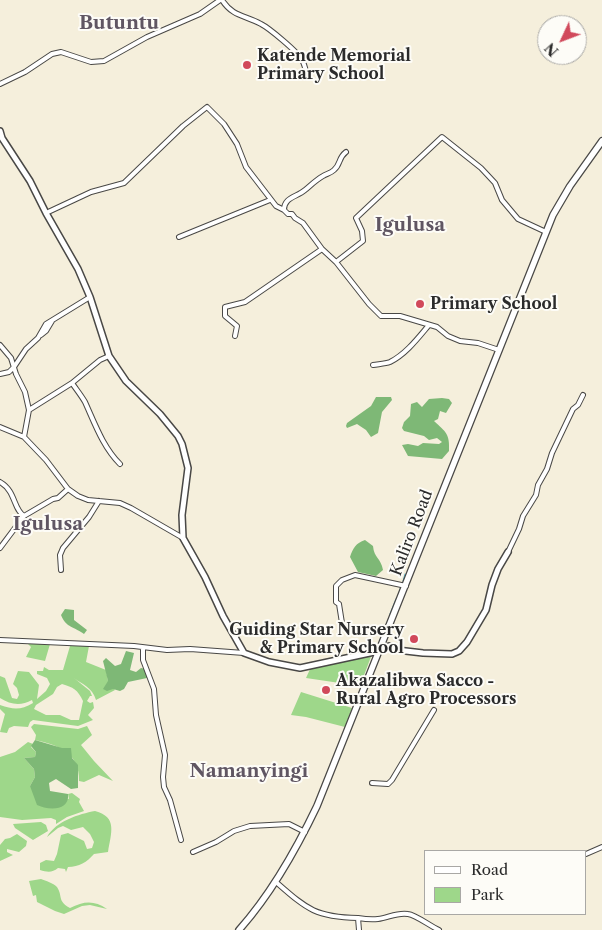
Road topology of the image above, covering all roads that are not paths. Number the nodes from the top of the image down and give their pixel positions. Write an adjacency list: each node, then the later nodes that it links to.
1 (221, 0): 2 (street); 3 (street)
2 (306, 71)
3 (0, 84)
4 (0, 131): 9 (street)
5 (602, 142): 10 (main road, Kaliro Road)
6 (346, 152): 8 (street)
7 (270, 200): 8 (street); 9 (street); 11 (street)
8 (284, 210): 12 (street)
9 (46, 213): 14 (street)
10 (546, 232): 13 (street); 18 (main road, Kaliro Road)
11 (179, 237)
12 (322, 249): 13 (street); 16 (street)
13 (336, 262): 15 (street)
14 (90, 297): 19 (street); 21 (street)
15 (429, 325): 18 (street); 20 (street)
16 (236, 336)
17 (0, 345): 21 (street)
18 (499, 350): 37 (main road, Kaliro Road)
19 (108, 356): 23 (street); 33 (street)
20 (373, 365)
21 (14, 368): 22 (street); 25 (street)
22 (0, 374)
23 (72, 382): 25 (street); 28 (street)
24 (583, 395): 35 (street)
25 (29, 410): 27 (street)
26 (0, 427): 27 (street)
27 (24, 438): 30 (street)
28 (120, 464)
29 (0, 482): 32 (street)
30 (68, 489): 31 (street); 32 (street)
31 (99, 502): 33 (street); 36 (street)
32 (24, 516): 34 (street)
33 (183, 538): 42 (street)
34 (0, 548)
35 (508, 552): 41 (street)
36 (61, 570)
37 (406, 586): 38 (street); 41 (main road, Kaliro Road)
38 (342, 623)
39 (0, 640): 40 (street)
40 (143, 649): 42 (street); 46 (street)
41 (379, 651): 42 (street); 45 (main road, Kaliro Road)
42 (244, 653)
43 (434, 710): 44 (street)
44 (372, 783)
45 (305, 832): 48 (street); 50 (main road, Kaliro Road)
46 (181, 840)
47 (602, 847): 49 (street)
48 (193, 852)
49 (587, 854)
50 (276, 882): 51 (street); 52 (main road, Kaliro Road)
51 (358, 918): 53 (street); 54 (street)
52 (239, 930)
53 (359, 930)
54 (439, 930)

